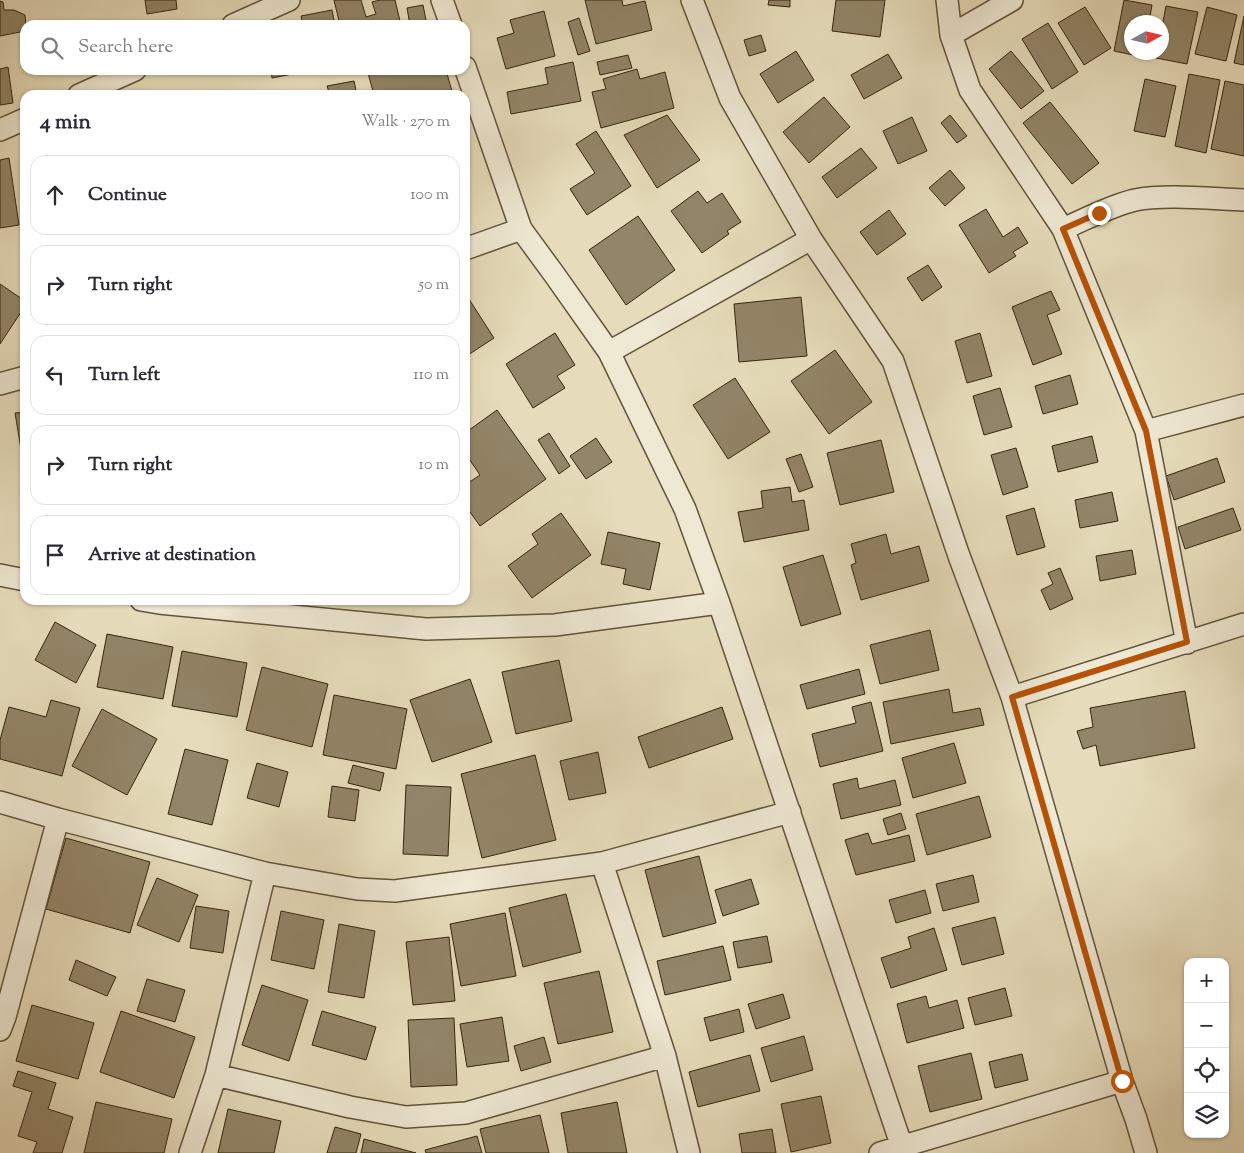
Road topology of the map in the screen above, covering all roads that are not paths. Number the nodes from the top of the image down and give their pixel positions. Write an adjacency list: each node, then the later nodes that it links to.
1 (289, 0): 6 (street)
2 (442, 0): 7 (street)
3 (692, 0): 17 (street)
4 (947, 0): 8 (street)
5 (1012, 0): 8 (street)
6 (244, 20)
7 (449, 20)
8 (951, 35): 16 (street)
9 (124, 75): 11 (street)
10 (468, 75): 15 (street)
11 (91, 90)
12 (20, 121): 13 (street)
13 (0, 130)
14 (1244, 200): 16 (street)
15 (521, 229): 18 (street); 19 (street)
16 (1063, 229): 23 (street)
17 (811, 239): 19 (street); 30 (street)
18 (470, 247)
19 (609, 352): 26 (street)
20 (20, 378): 21 (street)
21 (0, 384)
22 (1244, 405): 23 (street)
23 (1146, 431): 29 (street)
24 (0, 575): 25 (street)
25 (20, 579)
26 (719, 602): 27 (street); 32 (street)
27 (179, 605)
28 (1244, 624): 29 (street)
29 (1187, 642): 30 (street)
30 (1012, 697): 39 (street)
31 (0, 802): 33 (street)
32 (790, 812): 34 (street); 40 (street)
33 (58, 819): 35 (street); 36 (street)
34 (602, 863): 35 (street); 37 (street)
35 (265, 873): 38 (street)
36 (2, 1021)
37 (665, 1056): 38 (street); 42 (street)
38 (216, 1075): 41 (street)
39 (1122, 1081): 40 (street); 44 (street)
40 (902, 1148): 43 (street)
41 (190, 1153)
42 (689, 1153)
43 (880, 1153)
44 (1146, 1153)

